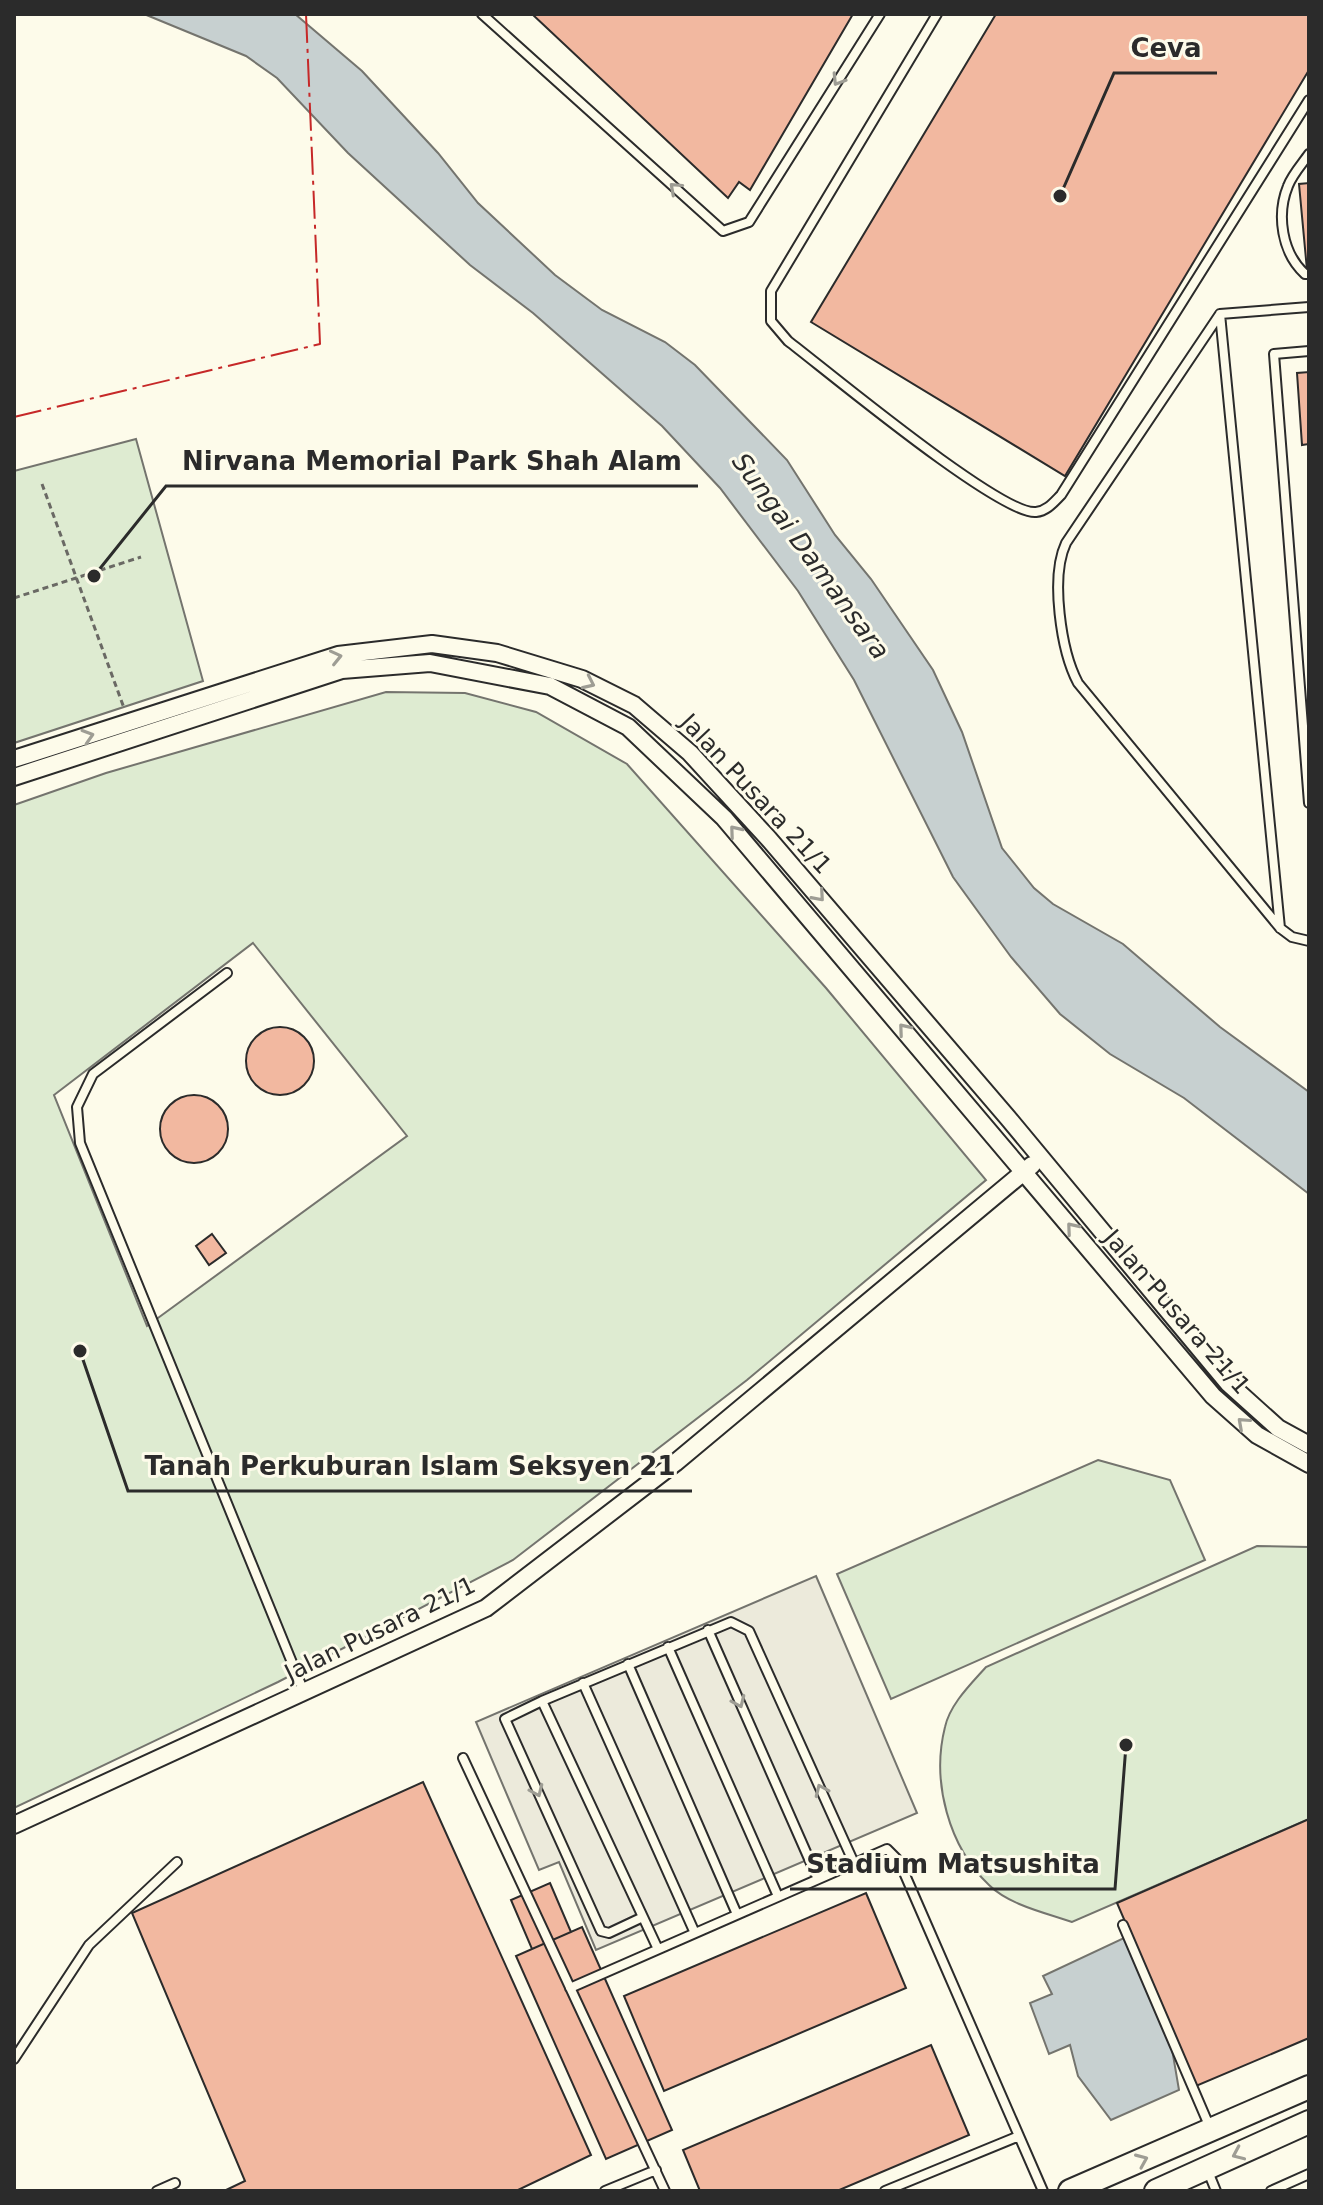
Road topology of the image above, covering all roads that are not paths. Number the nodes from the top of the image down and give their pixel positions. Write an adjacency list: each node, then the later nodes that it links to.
1 (482, 14): 2 (lane, one-way to 1)
2 (880, 14)
3 (937, 14): 4 (lane)
4 (1309, 100)
5 (1309, 154): 6 (lane)
6 (1309, 274)
7 (1309, 307): 8 (lane)
8 (1220, 314): 13 (lane); 13 (lane)
9 (1309, 351): 12 (lane)
10 (14, 759): 16 (street, Jalan Pusara 21/1, one-way to 16)
11 (14, 777): 17 (street, Jalan Pusara 21/1, one-way to 11)
12 (1309, 803)
13 (1280, 928): 14 (lane)
14 (1309, 941)
15 (227, 973): 24 (lane)
16 (1039, 1159): 17 (street, Jalan Pusara 21/1); 18 (street, Jalan Pusara 21/1)
17 (1025, 1171): 19 (street, Jalan Pusara 21/1, one-way to 17); 24 (street, Jalan Pusara 21/1)
18 (1309, 1445)
19 (1309, 1464)
20 (708, 1630): 21 (lane); 28 (lane, one-way to 20); 30 (lane, one-way to 30)
21 (668, 1647): 22 (lane); 31 (lane)
22 (628, 1664): 23 (lane); 32 (lane)
23 (583, 1683): 25 (lane); 35 (lane)
24 (304, 1693): 27 (street, Jalan Pusara 21/1)
25 (542, 1701): 33 (lane); 33 (lane, one-way to 33)
26 (463, 1758): 37 (lane)
27 (14, 1825)
28 (853, 1861): 30 (lane); 42 (lane)
29 (177, 1862): 38 (lane)
30 (817, 1877): 31 (lane)
31 (777, 1894): 32 (lane)
32 (736, 1912): 35 (lane)
33 (643, 1917): 36 (lane)
34 (1123, 1925): 41 (lane)
35 (694, 1931): 36 (lane)
36 (657, 1947): 37 (lane)
37 (570, 1988): 44 (lane)
38 (14, 2059)
39 (1309, 2087): 41 (main road)
40 (1309, 2122): 43 (main road, one-way to 43)
41 (1211, 2130): 52 (main road, one-way to 41)
42 (1019, 2136): 50 (lane); 51 (lane)
43 (1206, 2168): 53 (main road); 54 (lane)
44 (656, 2170): 48 (lane); 49 (lane)
45 (1309, 2174): 55 (lane)
46 (175, 2183): 47 (lane)
47 (157, 2191)
48 (605, 2191)
49 (665, 2191)
50 (885, 2191)
51 (1043, 2191)
52 (1070, 2191)
53 (1156, 2191)
54 (1216, 2191)
55 (1271, 2191)

